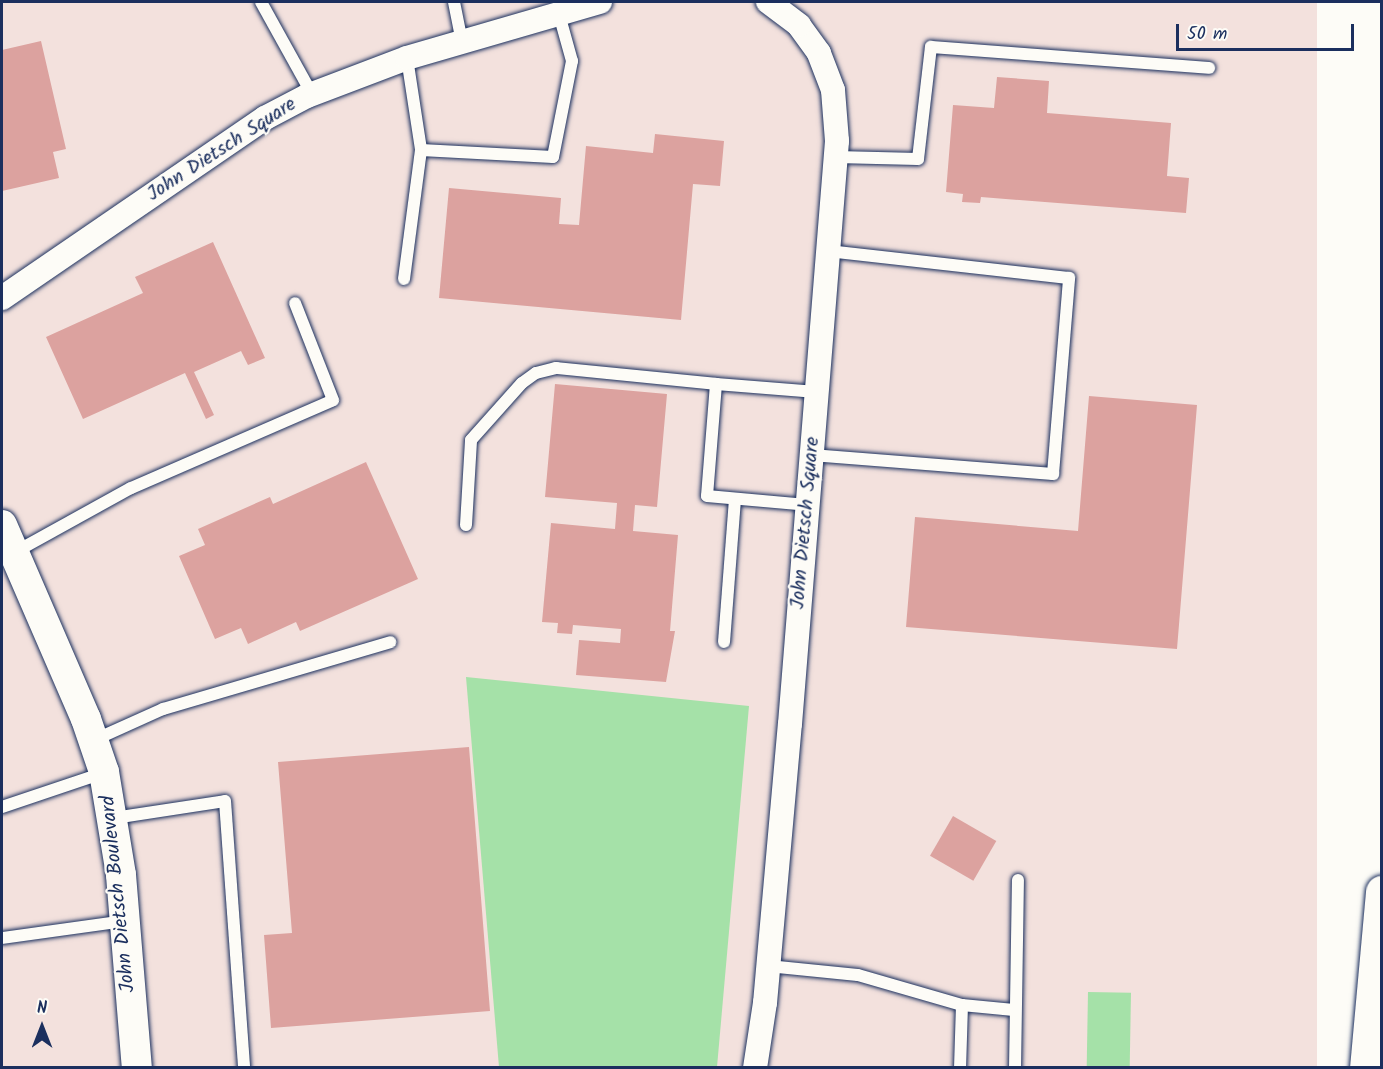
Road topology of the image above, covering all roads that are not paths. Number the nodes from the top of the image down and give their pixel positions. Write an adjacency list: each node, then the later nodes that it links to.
1 (261, 2): 9 (lane)
2 (454, 2): 6 (lane)
3 (600, 2): 5 (street, John Dietsch Square)
4 (781, 4): 11 (street, John Dietsch Square)
5 (559, 14): 6 (street, John Dietsch Square); 10 (lane)
6 (462, 42): 7 (street, John Dietsch Square)
7 (407, 58): 9 (street, John Dietsch Square); 10 (lane)
8 (1209, 68): 11 (lane)
9 (312, 94): 14 (street, John Dietsch Square)
10 (421, 150): 13 (lane)
11 (836, 158): 12 (street, John Dietsch Square)
12 (830, 251): 17 (street, John Dietsch Square); 18 (lane)
13 (404, 279)
14 (2, 298)
15 (295, 303): 23 (lane)
16 (716, 384): 17 (lane); 19 (lane); 22 (lane)
17 (817, 392): 18 (street, John Dietsch Square)
18 (811, 455): 20 (street, John Dietsch Square)
19 (735, 499): 20 (lane); 25 (lane)
20 (807, 505): 34 (street, John Dietsch Square)
21 (2, 525): 23 (street, John Dietsch Boulevard)
22 (466, 525)
23 (14, 553): 26 (street, John Dietsch Boulevard)
24 (390, 642): 26 (lane)
25 (724, 642)
26 (94, 740): 27 (street, John Dietsch Boulevard)
27 (104, 772): 28 (lane); 29 (street, John Dietsch Boulevard)
28 (2, 807)
29 (114, 818): 32 (street, John Dietsch Boulevard); 38 (lane)
30 (1018, 880): 36 (lane)
31 (1382, 892): 42 (highway)
32 (125, 921): 33 (lane); 37 (street, John Dietsch Boulevard)
33 (2, 938)
34 (768, 966): 35 (lane); 39 (street, John Dietsch Square)
35 (962, 1005): 36 (lane); 40 (lane)
36 (1014, 1010): 41 (lane)
37 (137, 1068)
38 (244, 1068)
39 (755, 1068)
40 (960, 1068)
41 (1015, 1068)
42 (1366, 1068)

